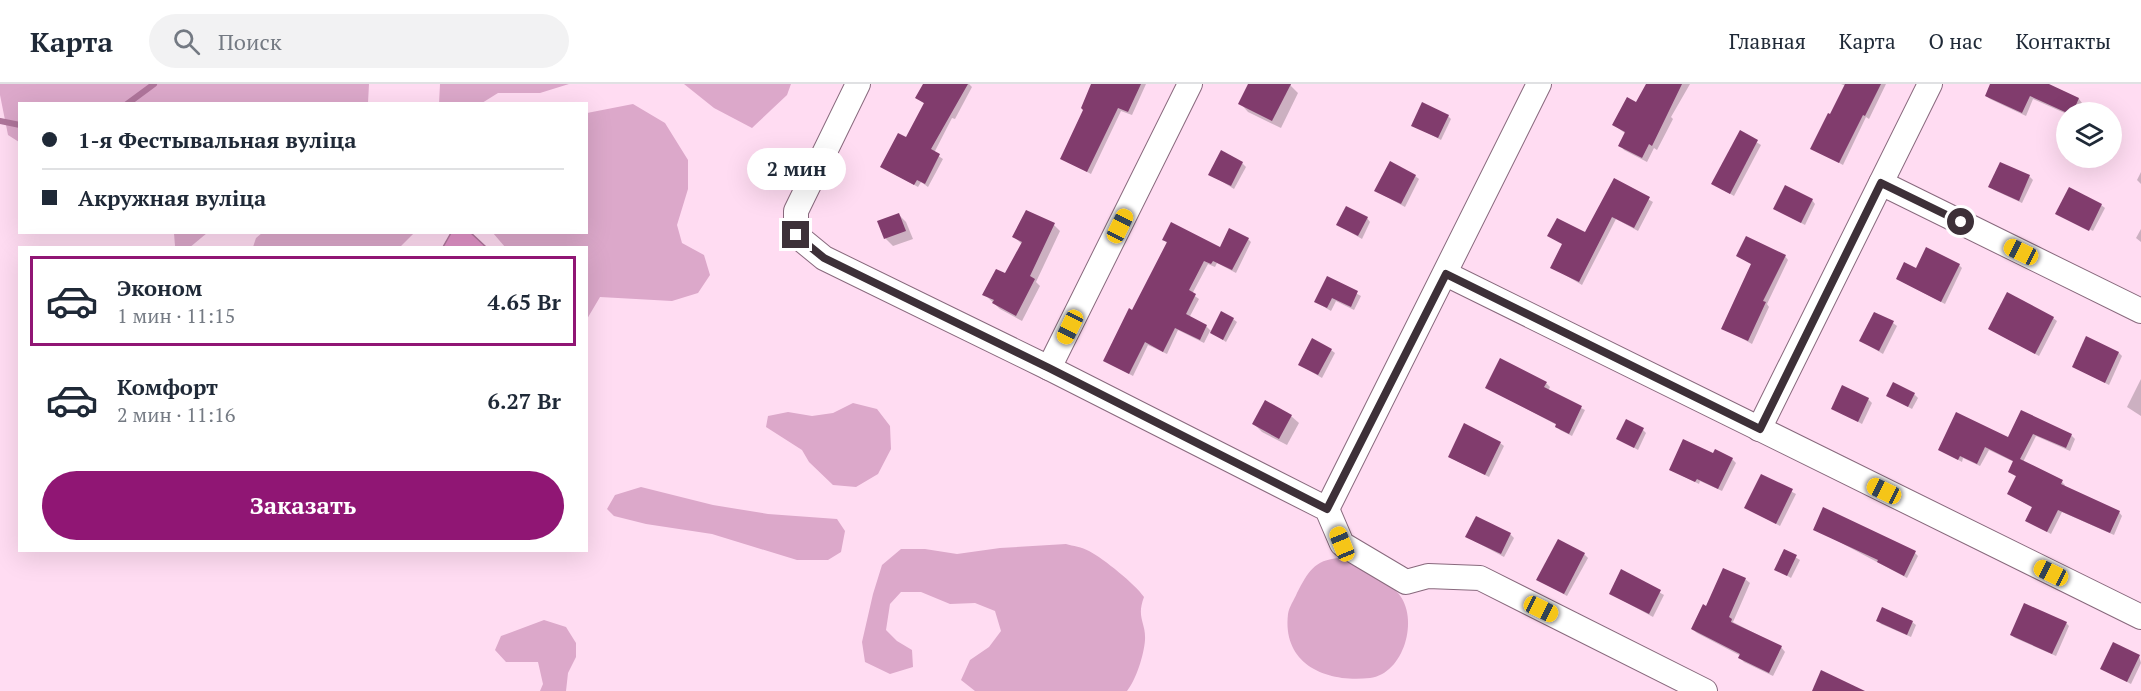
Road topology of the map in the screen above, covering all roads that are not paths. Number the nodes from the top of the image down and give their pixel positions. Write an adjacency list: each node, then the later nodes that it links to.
1 (858, 84): 8 (street)
2 (1190, 84): 8 (street)
3 (1539, 84): 6 (street)
4 (1930, 84): 5 (street)
5 (1881, 183): 7 (street); 9 (street)
6 (1446, 274): 9 (street); 10 (street)
7 (2141, 311)
8 (1049, 368): 10 (street)
9 (1760, 429): 11 (street)
10 (1327, 509): 12 (street)
11 (2141, 617)
12 (1705, 691)

